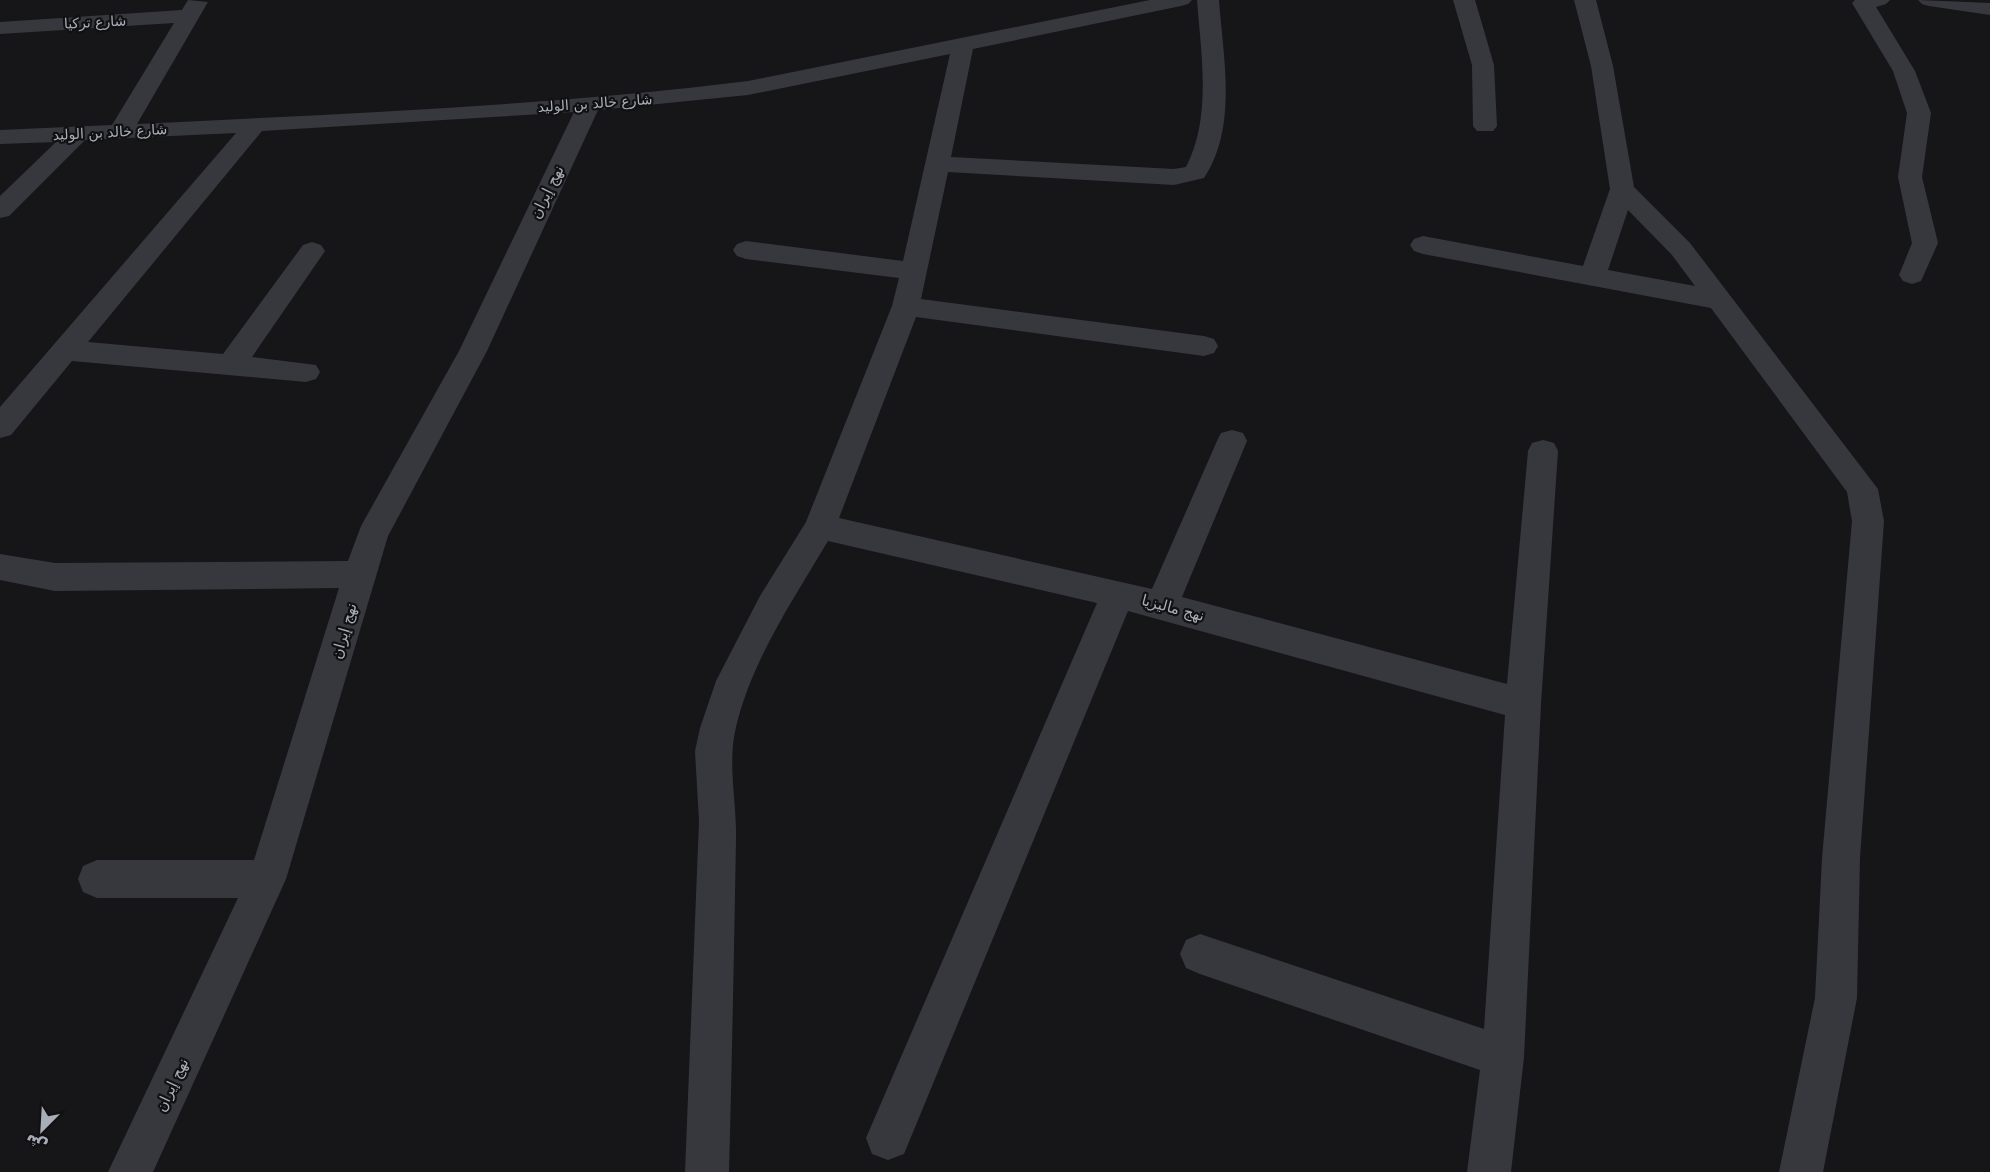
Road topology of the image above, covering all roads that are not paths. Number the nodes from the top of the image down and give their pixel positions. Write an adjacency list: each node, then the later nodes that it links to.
1 (1059, 0): 11 (street)
2 (1181, 0): 11 (street, شارع خالد بن الوليد)
3 (1208, 0): 19 (street)
4 (1464, 0): 15 (street)
5 (1585, 0): 20 (street)
6 (1929, 0): 9 (street)
7 (1868, 1): 26 (street)
8 (194, 8): 10 (street, شارع تركيا); 16 (street)
9 (1990, 9)
10 (0, 28)
11 (1046, 28): 12 (street, شارع خالد بن الوليد)
12 (963, 45): 13 (street, شارع خالد بن الوليد); 19 (street)
13 (589, 105): 14 (street, شارع خالد بن الوليد); 39 (street, نهج إيران)
14 (255, 125): 16 (street, شارع خالد بن الوليد); 31 (street)
15 (1485, 126)
16 (120, 132): 17 (street, شارع خالد بن الوليد)
17 (78, 134): 18 (street, شارع خالد بن الوليد); 21 (street)
18 (0, 137)
19 (937, 164): 25 (street)
20 (1622, 189): 27 (street); 28 (street)
21 (0, 210)
22 (1424, 245): 27 (street)
23 (746, 250): 25 (street)
24 (312, 251): 32 (street)
25 (913, 271): 29 (street)
26 (1912, 275)
27 (1593, 277): 28 (street)
28 (1719, 300): 51 (street)
29 (906, 306): 30 (street); 37 (street)
30 (1204, 346)
31 (66, 350): 32 (street); 34 (street)
32 (231, 365): 33 (street)
33 (306, 372)
34 (0, 427)
35 (1232, 441): 41 (street)
36 (1544, 451): 42 (street)
37 (820, 526): 40 (street, نهج ماليزيا); 49 (street)
38 (0, 567): 39 (street)
39 (361, 574): 44 (street, نهج إيران)
40 (1118, 594): 41 (street, نهج ماليزيا); 47 (street)
41 (1162, 605): 42 (street, نهج ماليزيا)
42 (1523, 704): 46 (street)
43 (97, 879): 44 (street)
44 (267, 879): 48 (street, نهج إيران)
45 (1200, 954): 46 (street)
46 (1503, 1057): 50 (street)
47 (888, 1138)
48 (130, 1172)
49 (707, 1172)
50 (1489, 1172)
51 (1801, 1172)

